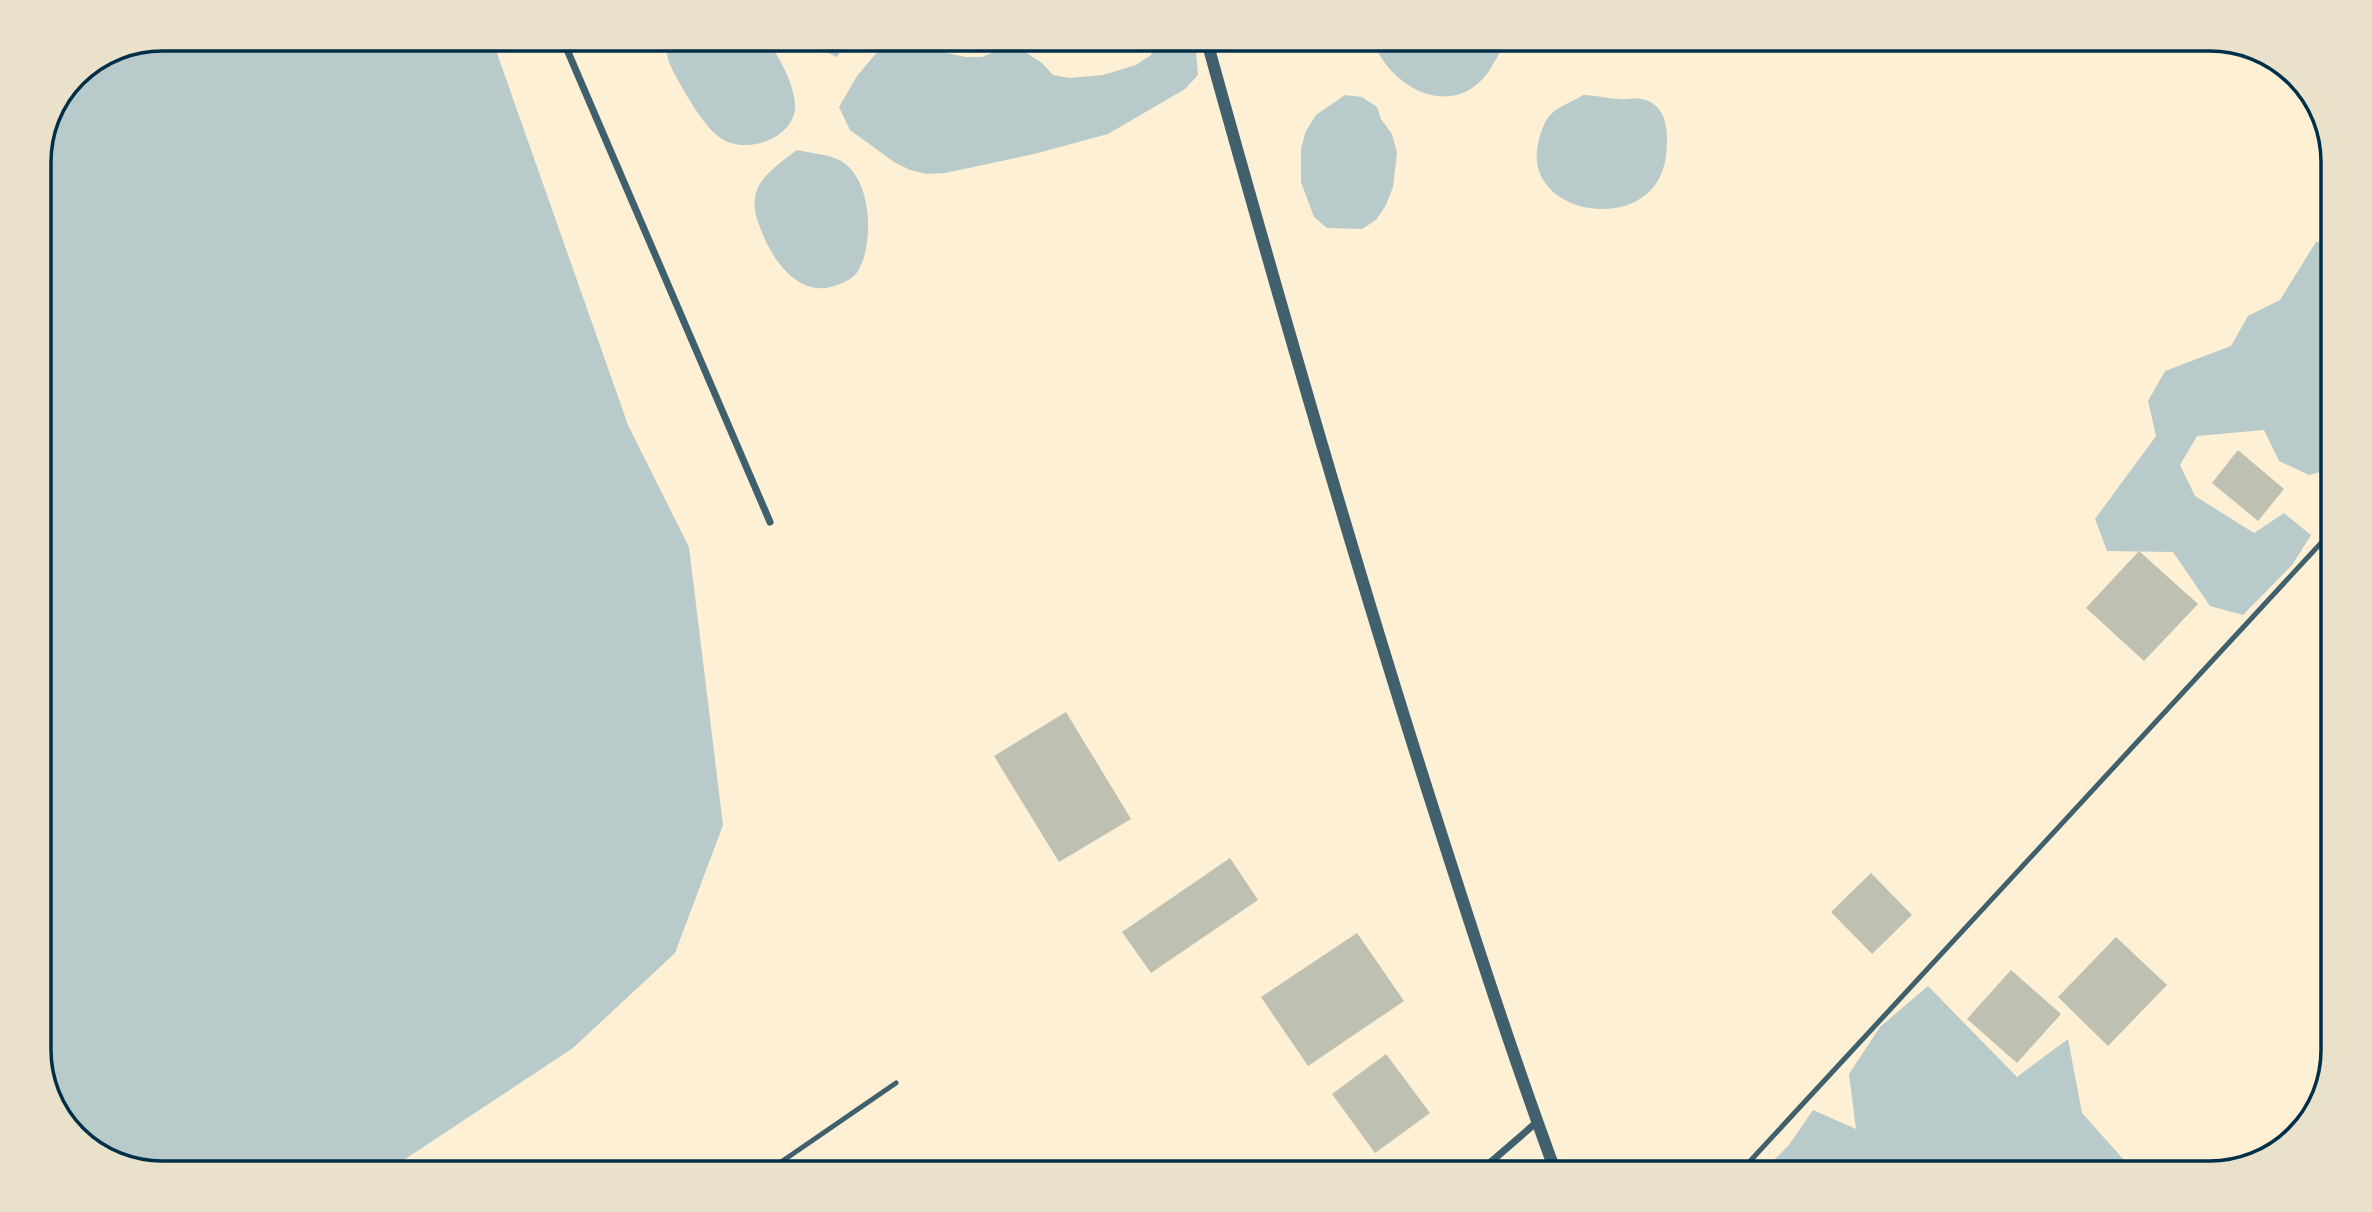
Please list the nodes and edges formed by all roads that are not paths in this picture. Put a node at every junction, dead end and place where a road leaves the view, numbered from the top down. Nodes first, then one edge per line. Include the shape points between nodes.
1 (568, 51) edge
2 (1210, 51) edge
3 (770, 522) dead end
4 (2321, 543) edge
5 (896, 1083) dead end
6 (1537, 1122) junction
7 (784, 1161) edge
8 (1493, 1161) edge
9 (1551, 1161) edge
10 (1751, 1161) edge

1 - 3 street
2 - 6 street via 1302,383 1393,682
4 - 10 lane
5 - 7 lane
6 - 8 street
6 - 9 street

